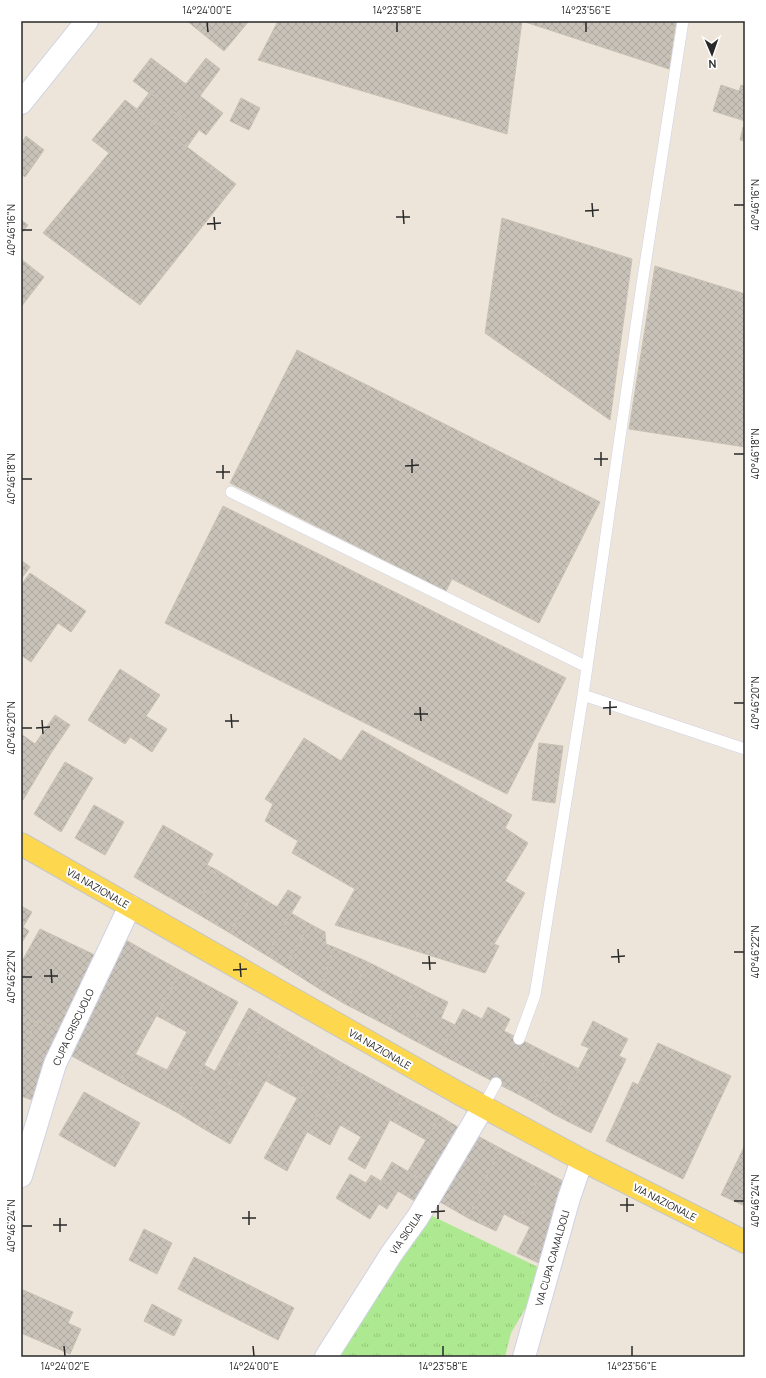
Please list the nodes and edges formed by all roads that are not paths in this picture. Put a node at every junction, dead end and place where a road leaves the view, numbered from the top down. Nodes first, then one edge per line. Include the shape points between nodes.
1 (87, 21) edge
2 (684, 21) edge
3 (21, 104) edge
4 (231, 492) dead end
5 (586, 667) junction
6 (583, 696) junction
7 (745, 749) edge
8 (21, 844) edge
9 (130, 906) junction
10 (519, 1039) dead end
11 (496, 1083) dead end
12 (483, 1107) junction
13 (582, 1160) junction
14 (21, 1176) edge
15 (745, 1242) edge
16 (326, 1357) edge
17 (524, 1357) edge

1 - 3 street
2 - 5 lane
4 - 5 lane
5 - 6 lane
6 - 7 lane
6 - 10 lane via 535,995
8 - 9 main road, VIA NAZIONALE
9 - 12 main road, VIA NAZIONALE
9 - 14 street, CUPA CRISCUOLO via 54,1064
11 - 12 lane
12 - 13 main road, VIA NAZIONALE
12 - 16 street, VIA SICILIA via 418,1217
13 - 15 main road, VIA NAZIONALE
13 - 17 street, VIA CUPA CAMALDOLI

